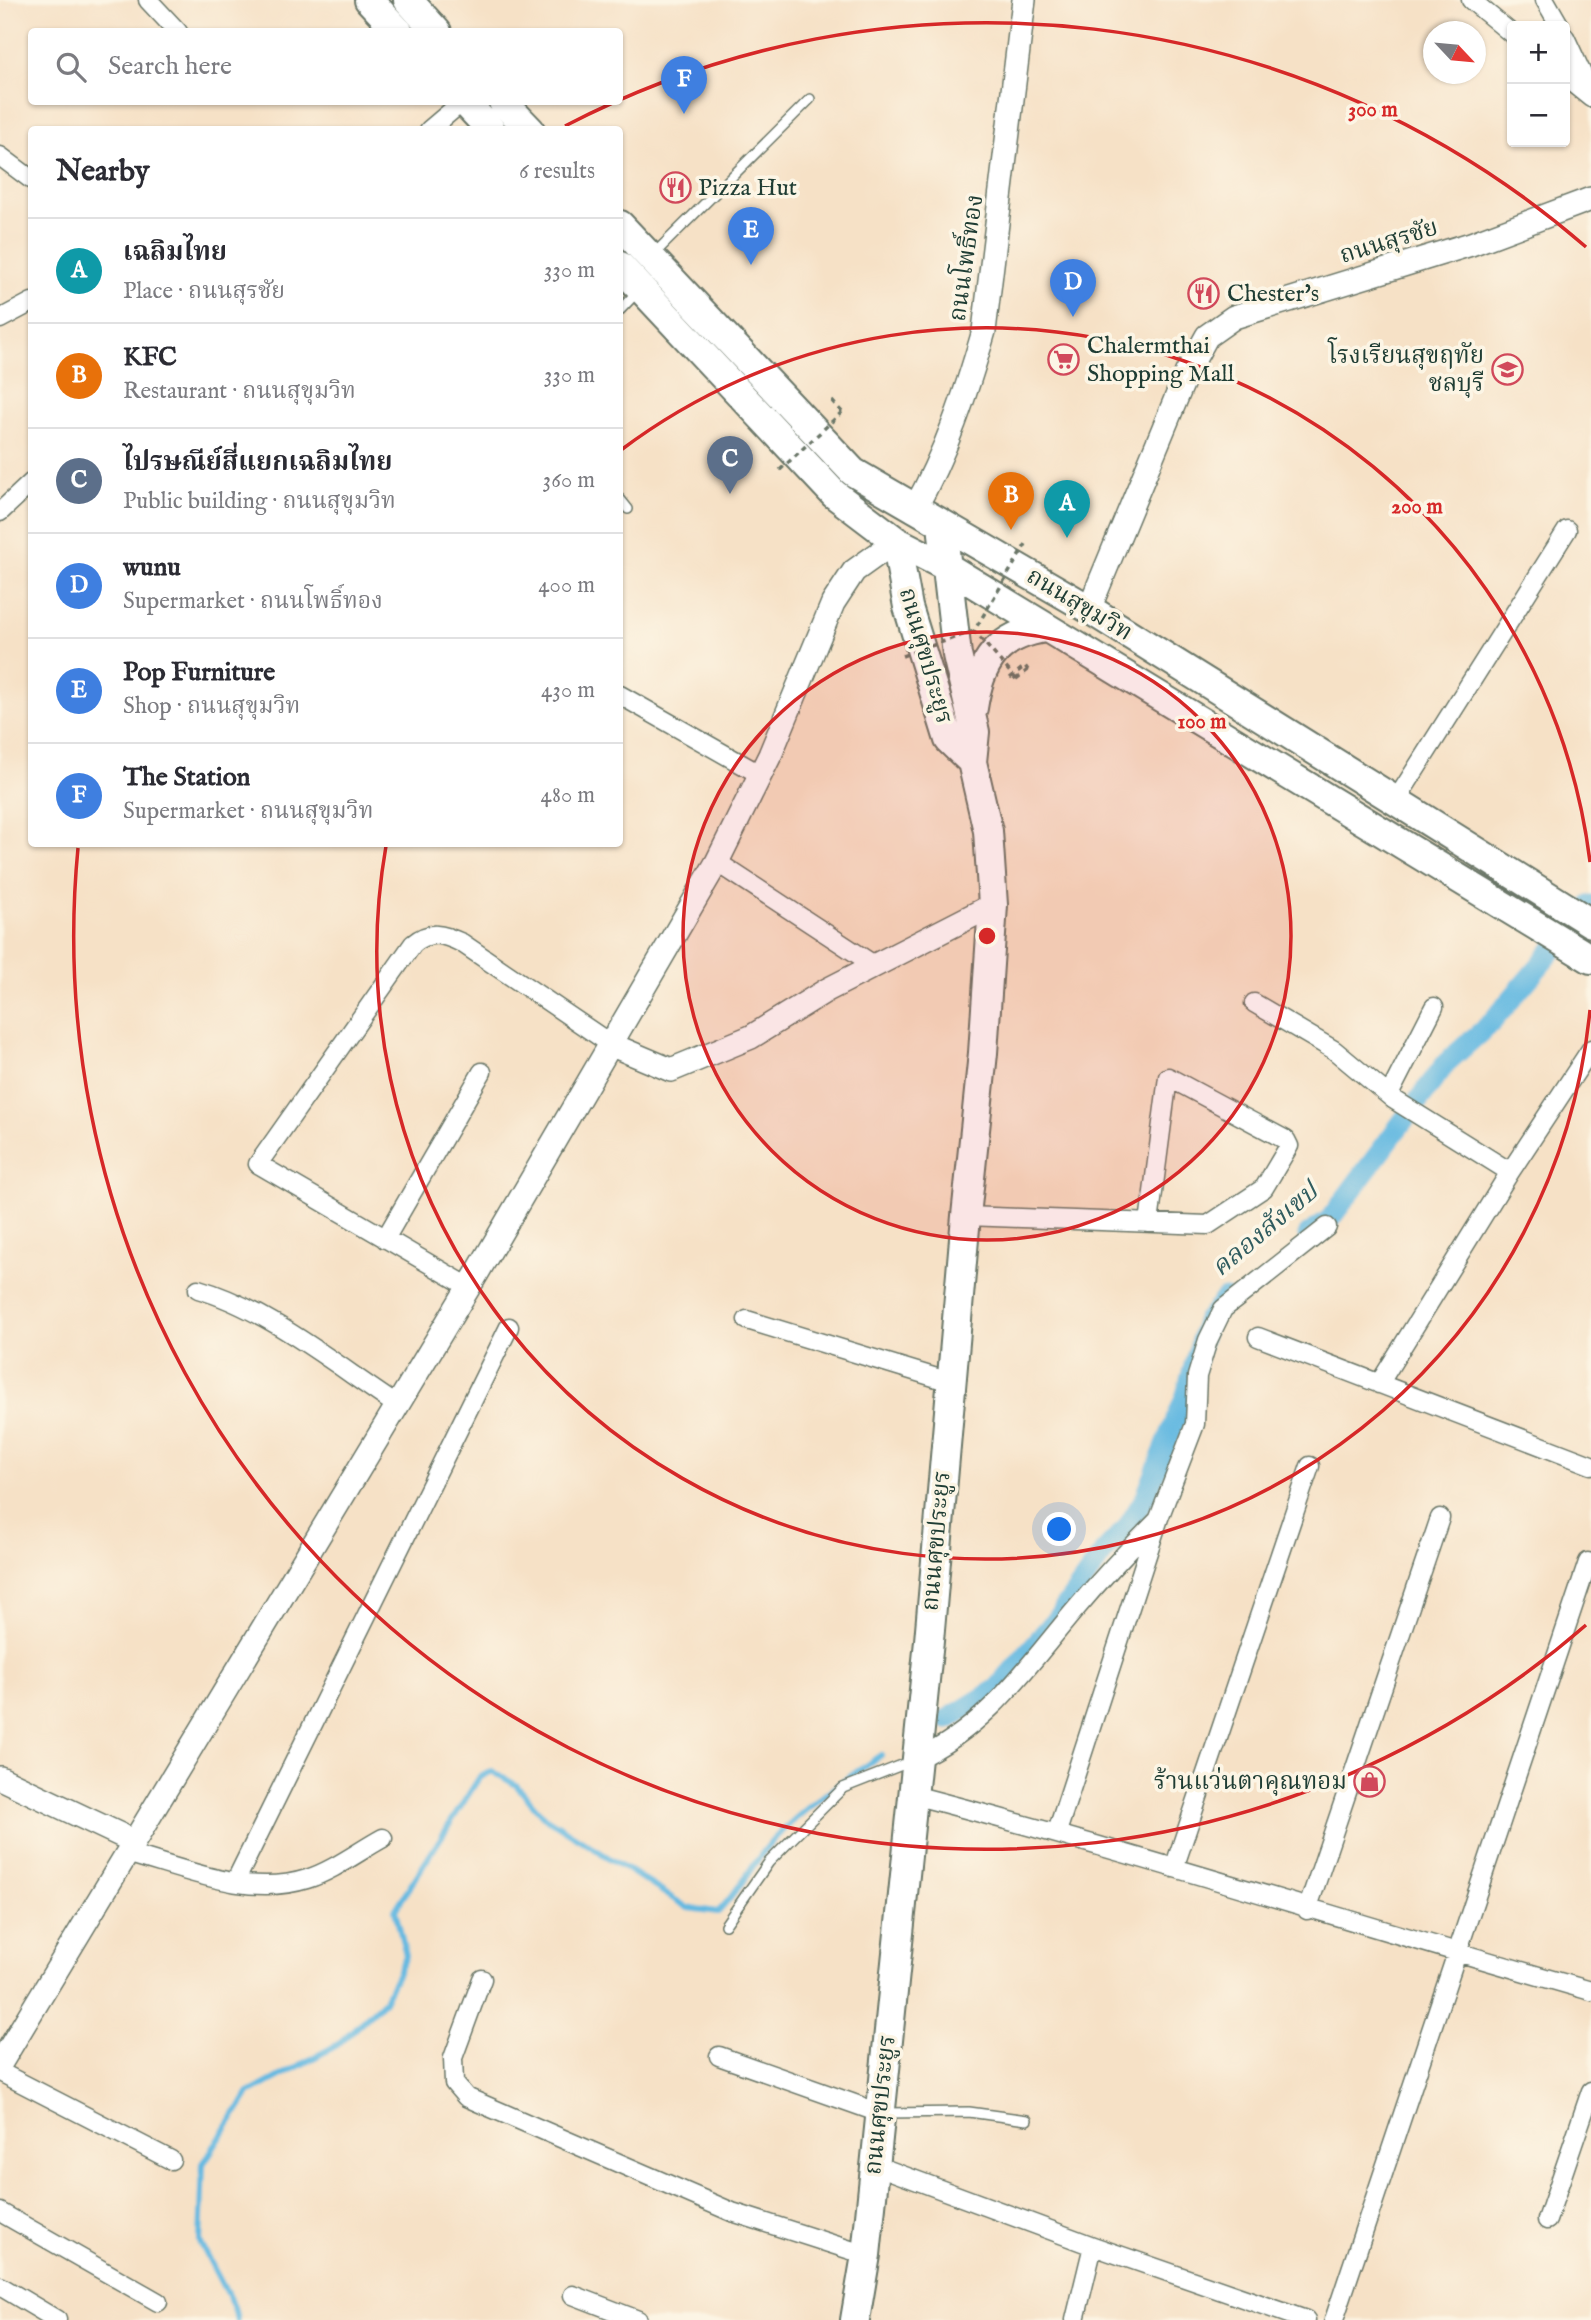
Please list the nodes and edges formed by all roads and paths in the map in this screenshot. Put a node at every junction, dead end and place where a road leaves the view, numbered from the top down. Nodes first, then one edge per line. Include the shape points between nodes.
1 (148, 0) edge
2 (369, 0) edge
3 (408, 0) edge
4 (1024, 0) edge
5 (1471, 0) edge
6 (1545, 0) edge
7 (1557, 21) edge
8 (174, 28) edge
9 (395, 28) edge
10 (433, 28) edge
11 (1507, 30) edge
12 (1570, 48) edge
13 (1570, 81) edge
14 (1591, 93) edge
15 (1591, 98) edge
16 (810, 99) dead end
17 (459, 105) edge
18 (466, 105) edge
19 (506, 105) edge
20 (434, 126) edge
21 (487, 126) edge
22 (526, 126) edge
23 (0, 156) edge
24 (28, 177) edge
25 (1591, 199) edge
26 (623, 228) edge
27 (651, 258) junction
28 (623, 269) edge
29 (641, 289) junction
30 (28, 304) edge
31 (623, 307) edge
32 (0, 319) edge
33 (832, 401) dead end
34 (780, 470) dead end
35 (28, 486) edge
36 (623, 503) edge
37 (628, 509) dead end
38 (914, 510) junction
39 (0, 512) edge
40 (942, 525) junction
41 (1567, 530) dead end
42 (896, 541) junction
43 (1026, 544) dead end
44 (947, 566) junction
45 (1090, 609) junction
46 (1046, 628) junction
47 (974, 631) junction
48 (902, 656) dead end
49 (1010, 678) dead end
50 (623, 697) edge
51 (971, 714) junction
52 (972, 762) junction
53 (761, 775) junction
54 (1395, 802) junction
55 (717, 862) junction
56 (993, 905) junction
57 (1580, 916) edge
58 (1589, 957) edge
59 (874, 965) junction
60 (1254, 1003) dead end
61 (1434, 1007) dead end
62 (612, 1045) junction
63 (1591, 1049) edge
64 (482, 1072) dead end
65 (1391, 1097) junction
66 (1510, 1172) junction
67 (966, 1216) junction
68 (1149, 1223) junction
69 (1327, 1227) dead end
70 (385, 1239) junction
71 (469, 1287) junction
72 (198, 1289) dead end
73 (747, 1320) dead end
74 (509, 1327) dead end
75 (1258, 1337) dead end
76 (950, 1382) junction
77 (1379, 1384) junction
78 (398, 1406) junction
79 (1591, 1465) edge
80 (1310, 1466) dead end
81 (1159, 1518) junction
82 (1440, 1518) dead end
83 (1588, 1562) dead end
84 (917, 1759) junction
85 (0, 1778) edge
86 (913, 1795) junction
87 (1057, 1832) junction
88 (383, 1838) dead end
89 (130, 1847) junction
90 (1174, 1868) junction
91 (235, 1882) junction
92 (1307, 1910) junction
93 (725, 1925) dead end
94 (1457, 1953) junction
95 (482, 1979) dead end
96 (1591, 1991) edge
97 (719, 2056) dead end
98 (0, 2064) edge
99 (0, 2072) edge
100 (1591, 2091) edge
101 (880, 2113) junction
102 (1027, 2120) dead end
103 (171, 2160) dead end
104 (875, 2165) junction
105 (0, 2212) edge
106 (1547, 2220) dead end
107 (1093, 2246) junction
108 (866, 2255) junction
109 (0, 2286) edge
110 (573, 2295) dead end
111 (158, 2302) dead end
112 (57, 2320) edge
113 (638, 2320) edge
114 (855, 2320) edge
115 (1075, 2320) edge
116 (1306, 2320) edge
117 (1334, 2320) edge

1 - 8 street
2 - 9 main road
3 - 10 main road
4 - 38 street, ถนนโพธิ์ทอง via 984,331 935,472
5 - 11 street
6 - 7 street
12 - 14 street
13 - 15 street
16 - 27 lane
17 - 20 street
18 - 21 main road
19 - 22 main road
23 - 24 street
25 - 45 street, ถนนสุรชัย via 1471,244 1234,317 1207,336 1187,372
26 - 27 main road, ถนนสุขุมวิท
27 - 38 main road, ถนนสุขุมวิท via 853,472
28 - 29 main road, ถนนสุขุมวิท
29 - 31 lane
29 - 42 main road, ถนนสุขุมวิท via 834,494
30 - 32 street
33 - 34 path, bridge via 842,412
35 - 39 street
36 - 37 lane
38 - 40 main road, ถนนสุขุมวิท
38 - 42 main road
40 - 44 main road, ถนนศุขประยูร
40 - 45 main road, ถนนสุขุมวิท
41 - 54 street
42 - 44 main road, ถนนสุขุมวิท
42 - 52 main road, ถนนศุขประยูร via 908,607 949,740
42 - 53 street via 854,571 833,603
43 - 47 path, bridge
44 - 46 main road, ถนนสุขุมวิท
44 - 51 main road, ถนนศุขประยูร via 957,655
45 - 54 main road, ถนนสุขุมวิท
46 - 51 main road via 1011,637 999,648 981,674
46 - 58 main road, ถนนสุขุมวิท
47 - 48 path, bridge
47 - 49 path, bridge via 1016,679 1028,670 1025,666
50 - 53 street
51 - 52 main road, ถนนศุขประยูร via 975,732
52 - 56 main road, ถนนศุขประยูร via 988,831
53 - 55 street
54 - 57 main road, ถนนสุขุมวิท
55 - 59 street
55 - 62 street
56 - 59 street
56 - 67 main road, ถนนศุขประยูร
59 - 62 street via 751,1037 671,1069
60 - 65 street via 1334,1051
61 - 65 street
62 - 70 street via 462,943 443,934 424,935 405,955 258,1164
62 - 71 street
63 - 66 street
64 - 70 street
65 - 66 street
66 - 77 street
67 - 68 street
67 - 76 main road, ถนนศุขประยูร
68 - 68 street via 1168,1077 1286,1140 1289,1146 1264,1188 1208,1226
69 - 81 street via 1223,1310 1197,1376 1195,1424
70 - 71 street
71 - 78 street
72 - 78 street via 225,1297 270,1322
73 - 76 street
74 - 91 street
75 - 77 street
76 - 84 main road, ถนนศุขประยูร
77 - 79 street
78 - 89 street
80 - 90 street
81 - 84 street via 991,1710 950,1744
81 - 87 street
82 - 92 street
83 - 94 street
84 - 86 main road, ถนนศุขประยูร
84 - 93 lane via 843,1788 769,1862
85 - 89 street
86 - 87 street
86 - 101 main road, ถนนศุขประยูร
87 - 90 street
88 - 91 street via 310,1878 284,1885
89 - 91 street
89 - 98 street
90 - 92 street
92 - 94 street
94 - 96 street
94 - 117 street
95 - 108 street via 453,2058 454,2083 466,2097 732,2212
97 - 101 street
99 - 103 street
100 - 106 street
101 - 102 lane via 969,2112
101 - 104 main road, ถนนศุขประยูร
104 - 107 street
104 - 108 main road, ถนนศุขประยูร
105 - 111 street
107 - 115 street
107 - 116 street
108 - 114 main road, ถนนศุขประยูร
109 - 112 street
110 - 113 street

